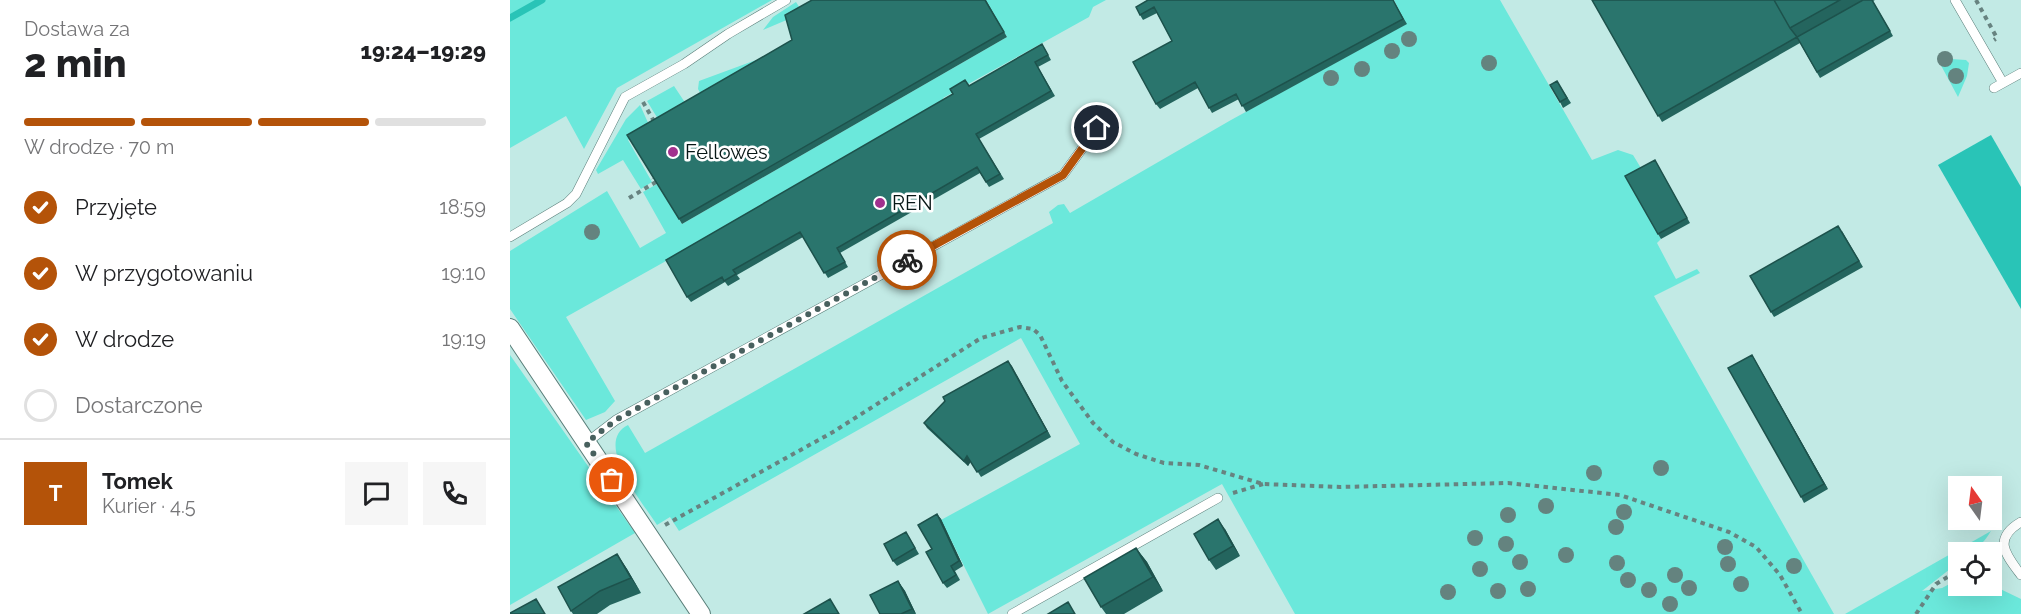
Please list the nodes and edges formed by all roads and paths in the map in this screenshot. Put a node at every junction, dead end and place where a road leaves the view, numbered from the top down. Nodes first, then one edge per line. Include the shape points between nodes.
1 (786, 0) edge
2 (1955, 0) edge
3 (2021, 73) edge
4 (2003, 83) junction
5 (1994, 88) dead end
6 (636, 91) junction
7 (656, 123) edge
8 (1097, 128) dead end
9 (653, 178) edge
10 (629, 198) dead end
11 (510, 237) edge
12 (510, 328) edge
13 (586, 443) junction
14 (1263, 484) junction
15 (1218, 498) joint
16 (2021, 522) edge
17 (650, 536) junction
18 (2021, 575) edge
19 (1948, 577) edge
20 (701, 614) edge
21 (1012, 614) edge
22 (1802, 614) edge
23 (1916, 614) edge

1 - 6 lane
2 - 4 lane
3 - 4 lane
4 - 5 lane
6 - 7 path
6 - 11 lane via 625,97 576,194
8 - 13 lane via 1063,175 616,420
9 - 10 path via 656,182
12 - 13 street
13 - 17 street
14 - 15 path
14 - 17 path via 1198,465 1164,463 1113,442 1093,423 1062,381 1040,335 1020,327 981,338 832,432
14 - 22 path via 1340,487 1508,483 1620,495 1729,532 1756,547 1780,575
15 - 21 lane
16 - 18 lane via 2010,528 2004,542 2004,552
17 - 20 street
19 - 23 path via 1936,584

